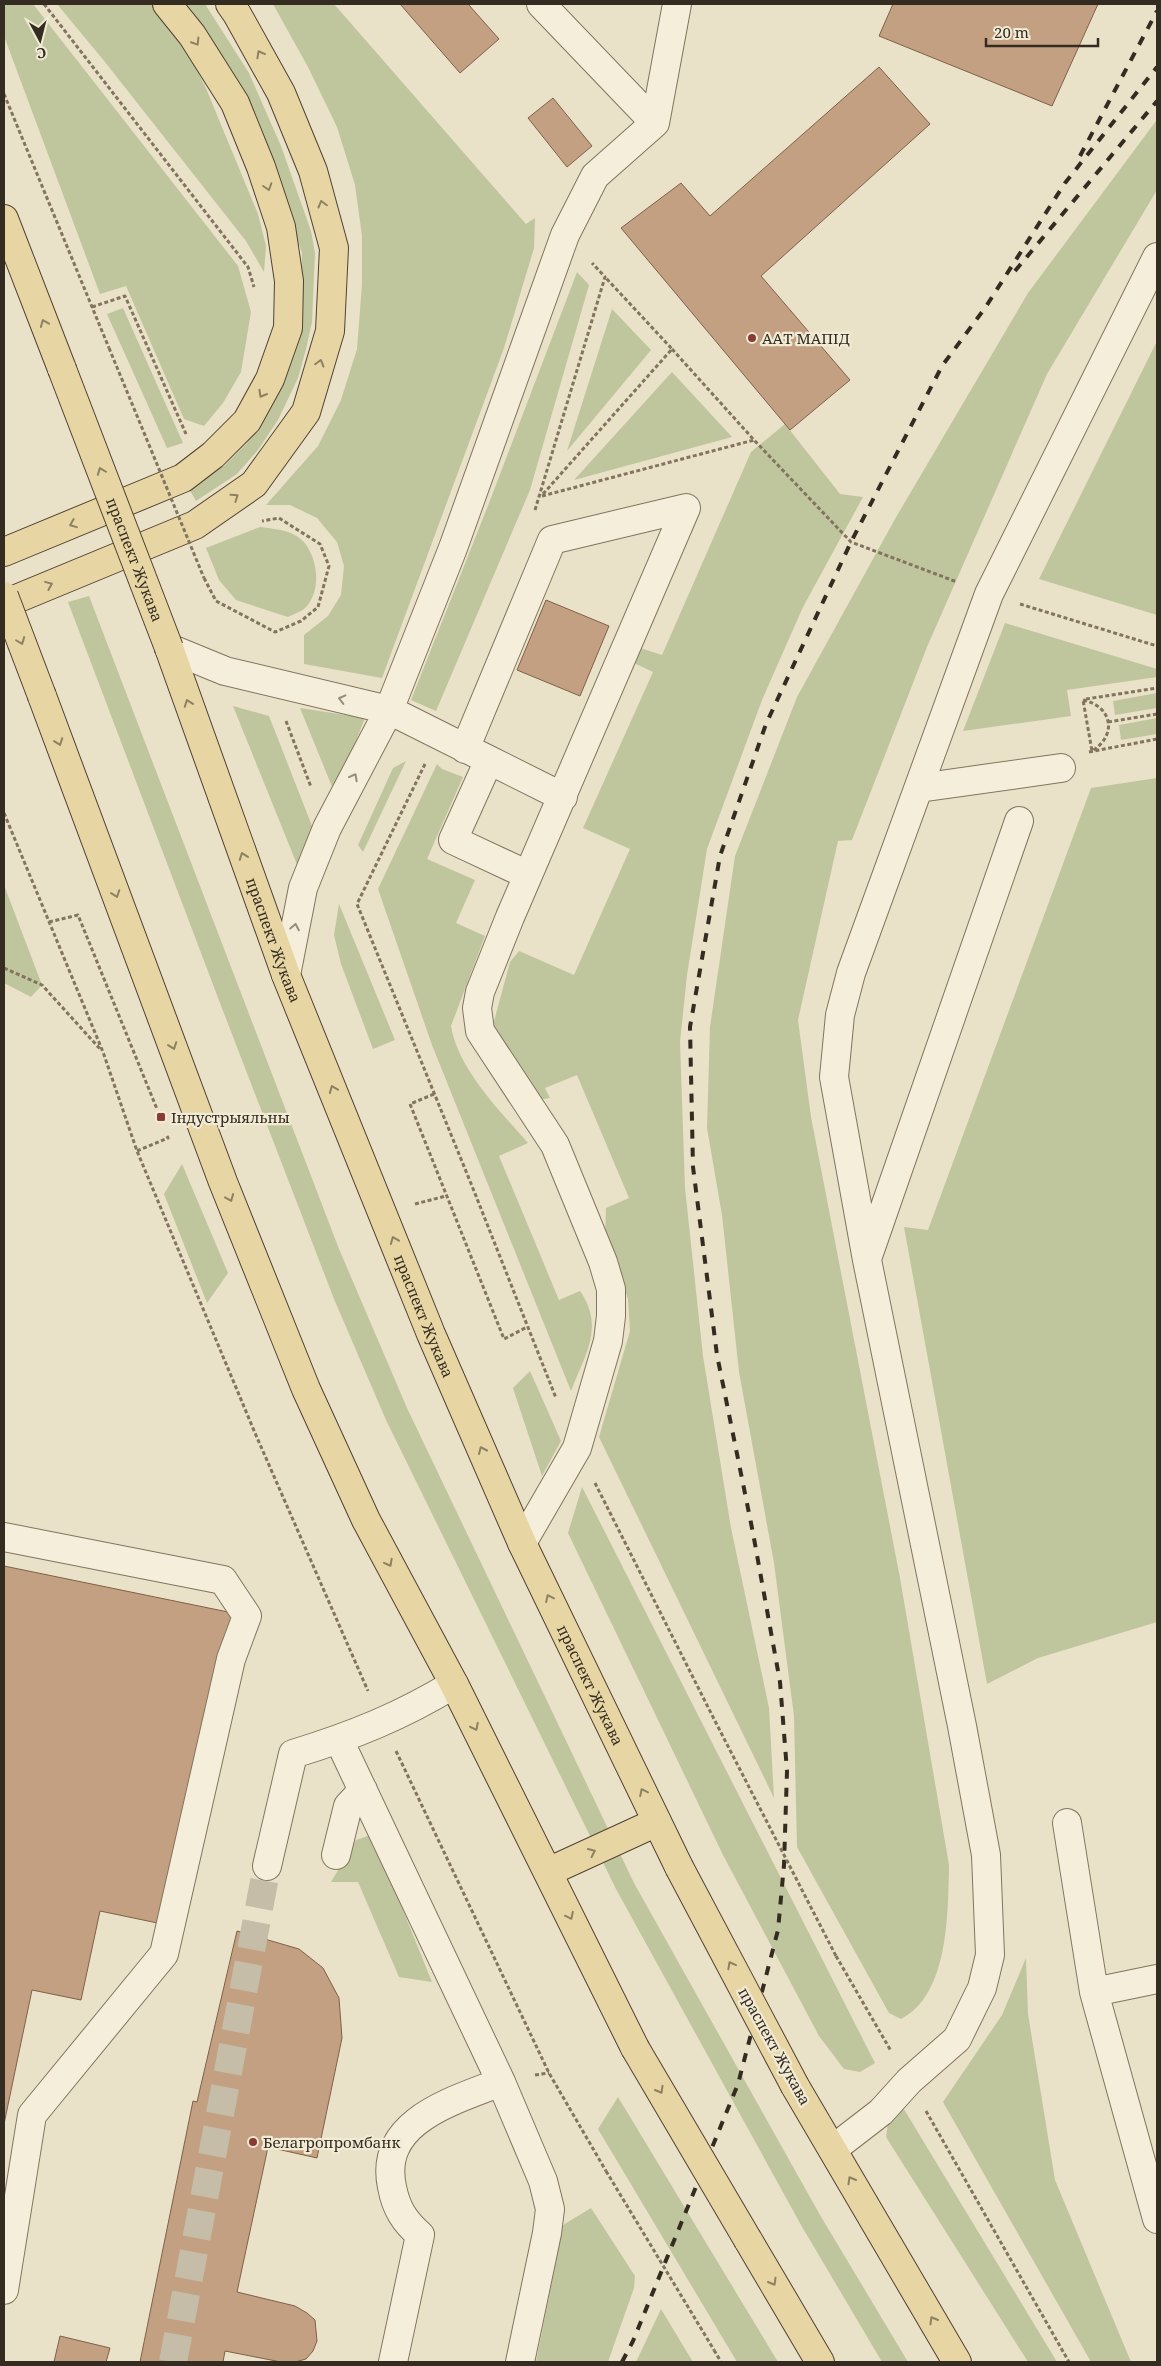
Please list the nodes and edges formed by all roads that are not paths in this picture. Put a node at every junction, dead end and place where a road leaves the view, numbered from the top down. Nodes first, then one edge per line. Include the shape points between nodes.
1 (166, 4) edge
2 (230, 4) edge
3 (541, 4) edge
4 (677, 4) edge
5 (655, 123) junction
6 (4, 219) edge
7 (1157, 257) edge
8 (4, 552) edge
9 (4, 596) edge
10 (4, 604) edge
11 (168, 648) junction
12 (389, 710) junction
13 (477, 755) junction
14 (1061, 768) road end
15 (919, 788) junction
16 (563, 797) junction
17 (1019, 821) dead end
18 (528, 875) junction
19 (286, 975) junction
20 (867, 1260) junction
21 (4, 1536) edge
22 (522, 1543) junction
23 (454, 1684) junction
24 (339, 1740) junction
25 (362, 1790) junction
26 (657, 1822) junction
27 (1067, 1823) dead end
28 (336, 1855) dead end
29 (267, 1866) tunnel mouth
30 (548, 1872) junction
31 (1157, 1979) edge
32 (1094, 1992) junction
33 (501, 2082) junction
34 (833, 2149) junction
35 (1157, 2219) edge
36 (4, 2290) edge
37 (393, 2362) edge
38 (520, 2362) edge
39 (820, 2362) edge
40 (957, 2362) edge

1 -> 8 main road via 192,35 235,103 261,166 282,228 289,281 288,328 270,379 247,421 213,455 183,478
10 -> 2 main road via 195,525 254,484 306,412 330,331 334,248 313,171 281,93
3 - 5 lane
4 - 5 lane
5 - 12 lane via 595,176 565,235 453,548
11 -> 6 main road, праспект Жукава, bridge
7 - 15 lane via 989,594
9 -> 23 main road, bridge via 223,1182 306,1389 366,1520
12 -> 11 lane via 226,671
19 -> 11 main road, праспект Жукава
12 - 13 lane
19 -> 12 lane via 303,888 327,828
13 - 16 lane
13 - 16 lane via 552,540 686,508
13 - 18 lane via 453,840
14 - 15 lane
15 - 20 lane via 851,973 840,1015 834,1077
16 - 18 lane
17 - 20 lane
18 - 22 lane via 480,992 477,1008 480,1031 555,1145 603,1262 611,1289 612,1316 608,1341 577,1448
22 -> 19 main road, праспект Жукава via 431,1334
20 - 34 lane via 986,1855 990,1954 982,1988 957,2039 909,2081 882,2112
21 - 36 lane via 223,1580 247,1616 231,1659 164,1954 32,2115
26 -> 22 main road, праспект Жукава
23 - 24 lane via 382,1723
23 -> 30 main road
24 - 25 lane
24 - 29 lane via 293,1754
25 - 28 lane via 348,1806
25 - 33 lane
30 -> 26 main road
34 -> 26 main road, праспект Жукава, bridge via 795,2086
27 - 32 lane
30 -> 39 main road, bridge via 635,2048
31 - 32 lane
32 - 35 lane
33 - 37 lane via 447,2104 413,2123 395,2145 390,2161 393,2194 399,2212 420,2235
33 - 38 lane via 543,2181 550,2209
40 -> 34 main road, праспект Жукава

